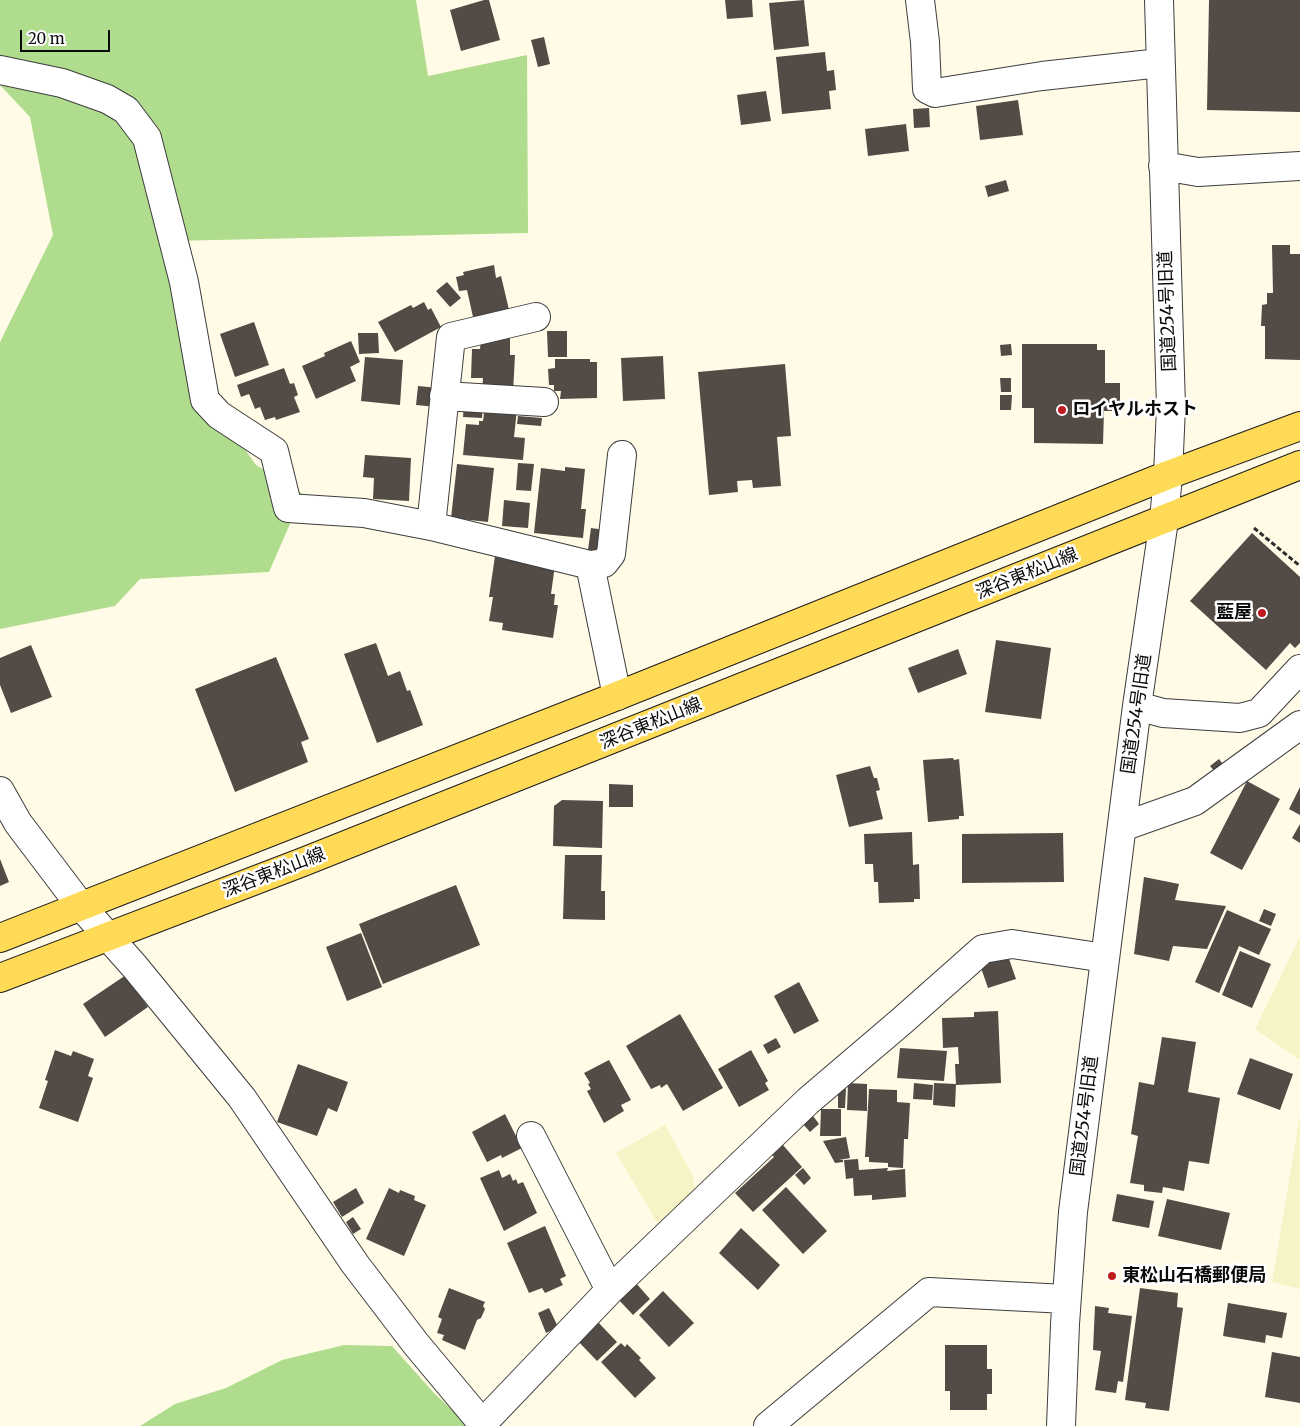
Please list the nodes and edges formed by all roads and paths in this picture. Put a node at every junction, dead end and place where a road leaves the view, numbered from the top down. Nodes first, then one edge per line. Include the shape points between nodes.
1 (920, 0) edge
2 (1159, 0) edge
3 (1160, 62) junction
4 (0, 70) edge
5 (1163, 166) junction
6 (1300, 166) edge
7 (536, 317) dead end
8 (444, 396) junction
9 (544, 402) dead end
10 (1300, 426) edge
11 (622, 455) dead end
12 (1300, 465) edge
13 (1168, 475) junction
14 (1164, 520) junction
15 (431, 526) junction
16 (1254, 528) dead end
17 (590, 565) junction
18 (1300, 566) edge
19 (1300, 669) edge
20 (616, 696) junction
21 (1137, 706) junction
22 (1300, 725) edge
23 (0, 791) edge
24 (9, 826) edge
25 (1122, 827) junction
26 (80, 905) junction
27 (108, 937) junction
28 (0, 938) edge
29 (1105, 958) junction
30 (0, 978) edge
31 (531, 1136) dead end
32 (610, 1290) junction
33 (1066, 1299) junction
34 (481, 1425) edge
35 (768, 1426) edge
36 (1061, 1426) edge

1 - 3 street via 927,89 935,93
2 - 3 street, 国道254号旧道
3 - 5 street, 国道254号旧道
4 - 15 street via 62,83 107,98 126,110 147,138 184,282 205,400 219,415 274,451 288,508 364,513
5 - 6 street via 1198,172
5 - 13 street, 国道254号旧道 via 1171,407
7 - 8 street via 451,336
8 - 9 street
8 - 15 street
10 - 13 main road
11 - 17 street via 611,554 604,563
12 - 14 main road, 深谷東松山線
13 - 14 street, 国道254号旧道
13 - 20 main road
14 - 21 street, 国道254号旧道
14 - 27 main road, 深谷東松山線
15 - 17 street
16 - 18 path
17 - 20 street
19 - 21 street via 1259,713 1240,718 1163,713
20 - 26 main road
21 - 25 street, 国道254号旧道
22 - 25 street via 1195,801
23 - 24 street
24 - 26 street
25 - 29 street, 国道254号旧道
26 - 27 street
26 - 28 main road
27 - 30 main road, 深谷東松山線
27 - 34 street via 242,1098 355,1264
29 - 32 street via 1012,944 983,949 808,1101
29 - 33 street, 国道254号旧道
31 - 32 street
32 - 34 street
33 - 35 street via 929,1292
33 - 36 street, 国道254号旧道

